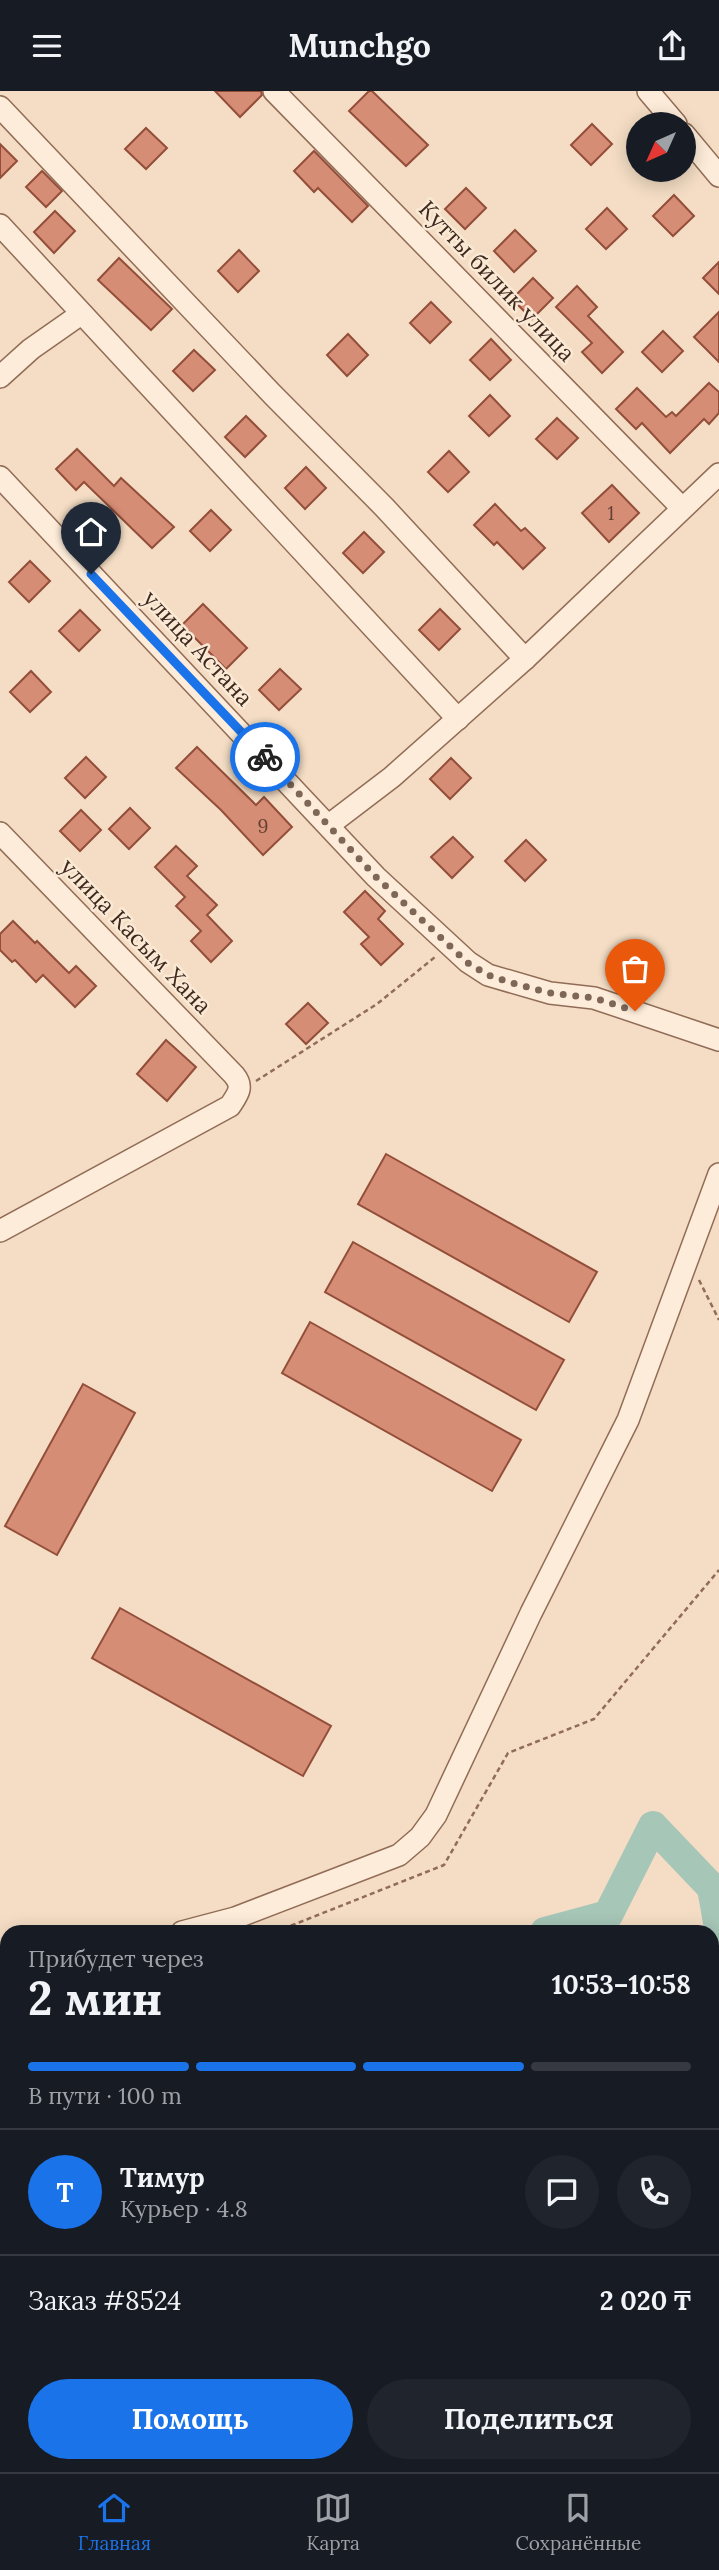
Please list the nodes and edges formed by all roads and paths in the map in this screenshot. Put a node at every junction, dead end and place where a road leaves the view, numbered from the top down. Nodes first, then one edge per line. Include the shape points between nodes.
1 (274, 91) edge
2 (652, 93) edge
3 (0, 107) edge
4 (667, 112) edge
5 (696, 148) edge
6 (719, 176) edge
7 (0, 225) edge
8 (81, 314) junction
9 (0, 377) edge
10 (719, 474) edge
11 (0, 477) edge
12 (682, 508) junction
13 (525, 659) junction
14 (458, 719) junction
15 (329, 825) junction
16 (0, 833) edge
17 (448, 946) junction
18 (719, 1040) edge
19 (237, 1083) junction
20 (719, 1174) edge
21 (0, 1231) edge
22 (689, 1258) junction
23 (719, 1320) edge
24 (719, 1570) edge
25 (208, 1925) edge
26 (293, 1925) edge

1 - 12 street, Кутты билик улица
2 - 4 street
3 - 13 street
5 - 6 street
7 - 8 street
8 - 9 street
8 - 14 street
10 - 12 street
11 - 15 street, улица Астана
12 - 13 street
13 - 14 street
14 - 15 street
15 - 17 street, улица Астана
16 - 19 street, улица Касым Хана
17 - 18 street, улица Астана via 488,975 550,993 594,998
17 - 19 path via 377,1004
19 - 21 street via 230,1106
20 - 22 street
22 - 23 path
22 - 25 street via 628,1420 436,1815 399,1855
24 - 26 path via 594,1719 508,1753 444,1865

